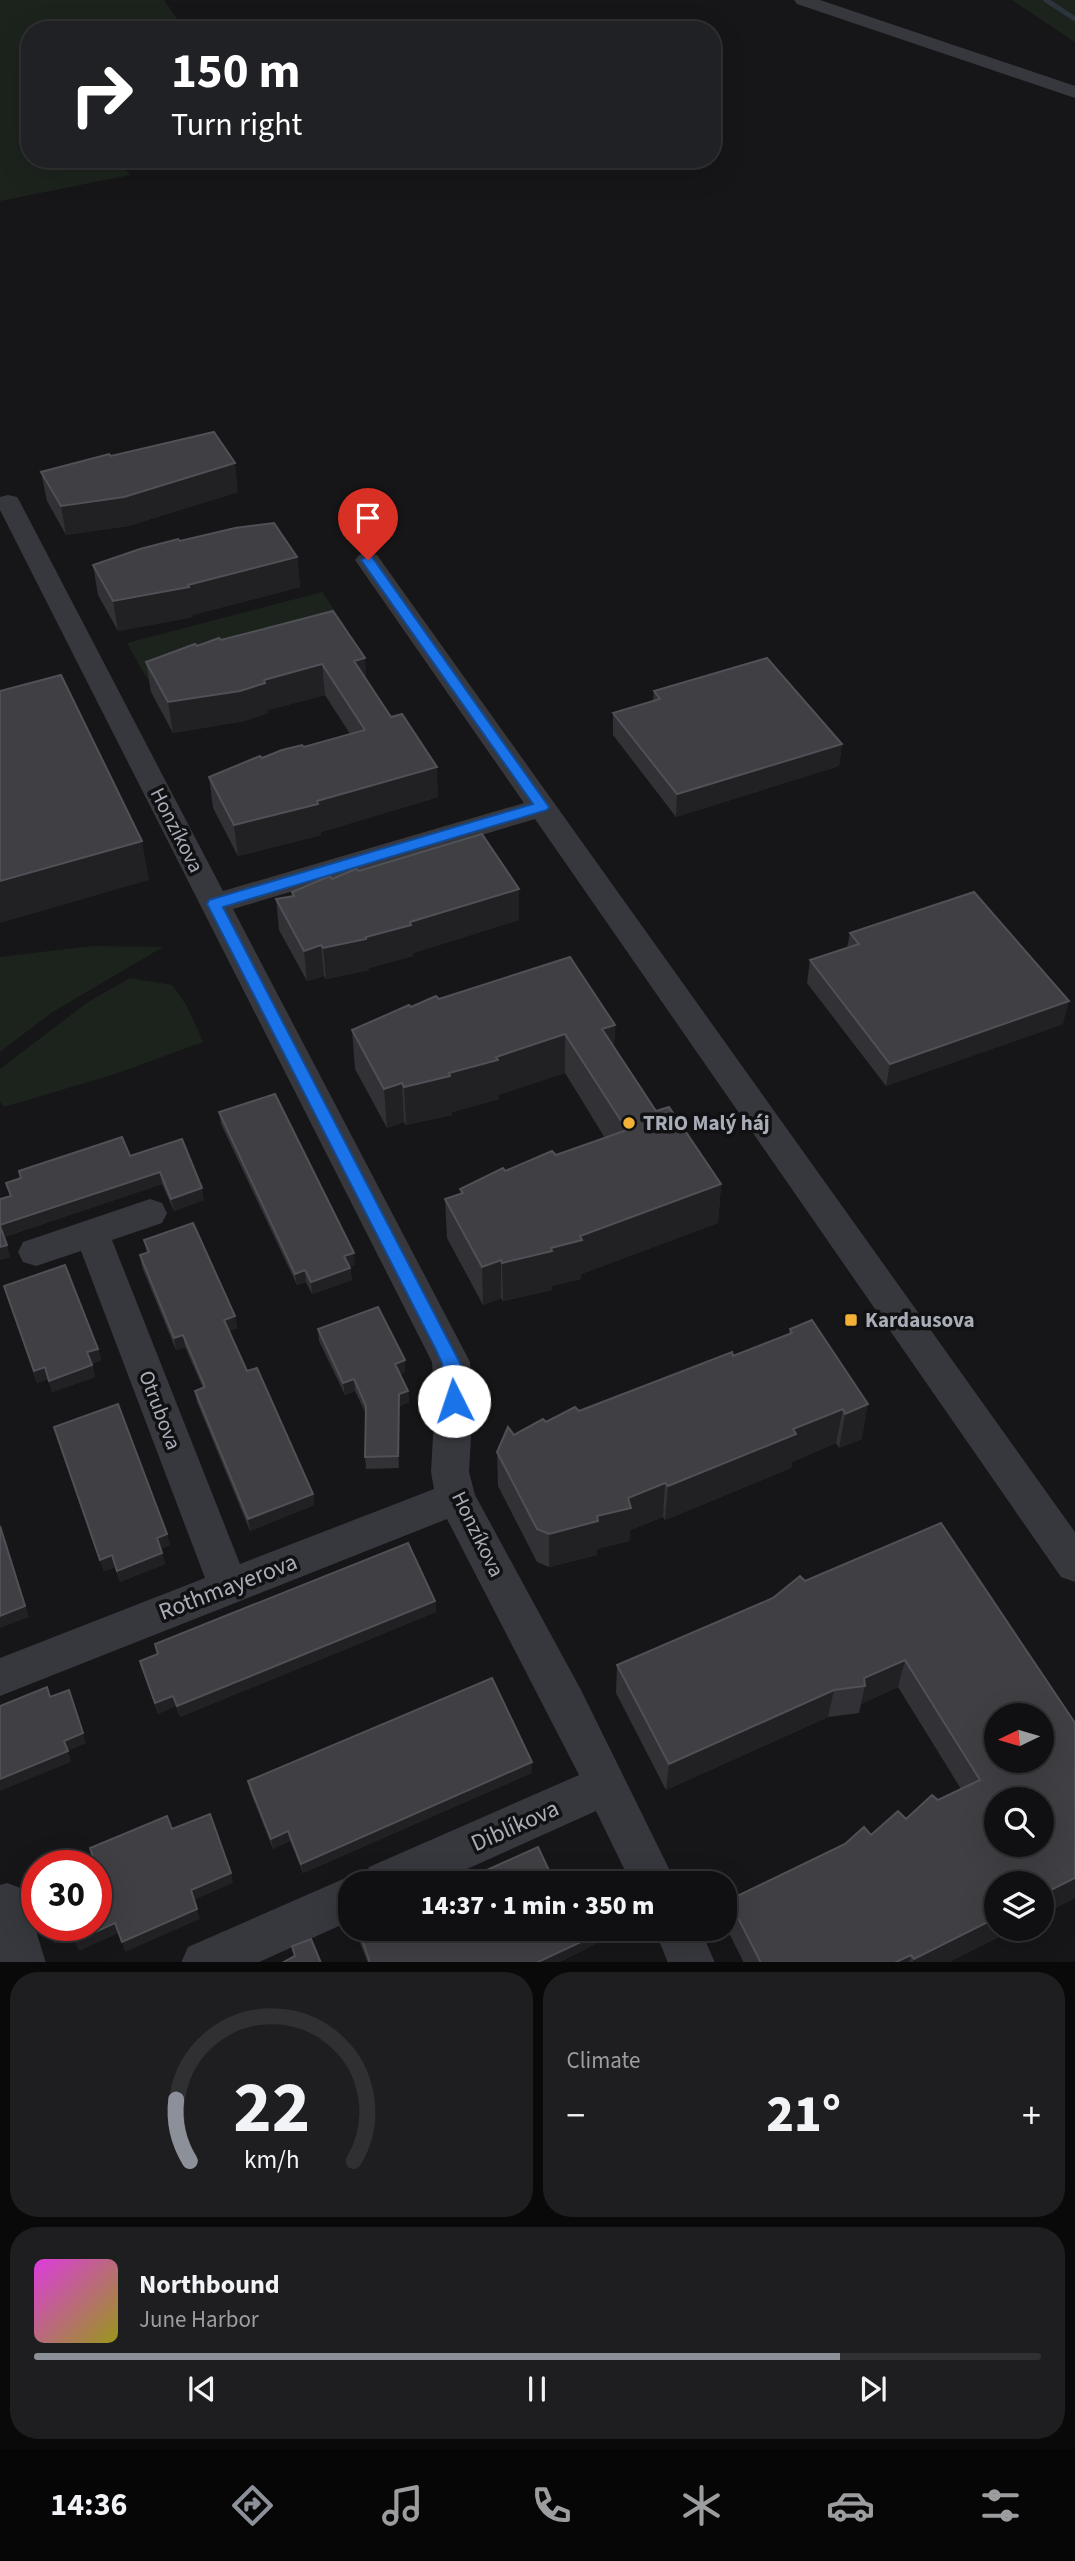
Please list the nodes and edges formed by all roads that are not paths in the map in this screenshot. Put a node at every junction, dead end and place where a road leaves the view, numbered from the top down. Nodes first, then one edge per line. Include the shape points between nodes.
1 (803, 0) edge
2 (1075, 92) edge
3 (8, 502) dead end
4 (368, 560) dead end
5 (542, 807) junction
6 (214, 904) junction
7 (150, 1213) dead end
8 (92, 1233) junction
9 (36, 1252) dead end
10 (456, 1498) junction
11 (1075, 1564) edge
12 (229, 1587) junction
13 (0, 1677) edge
14 (606, 1785) junction
15 (412, 1871) edge
16 (648, 1871) edge
17 (338, 1903) edge
18 (7, 1905) dead end
19 (682, 1941) edge
20 (23, 1962) edge
21 (204, 1962) edge
22 (692, 1962) edge

1 - 2 street
3 - 6 street, Honzíkova
4 - 5 street
5 - 6 street
5 - 11 street
6 - 10 street, Honzíkova via 451,1363 450,1472
7 - 8 street
8 - 9 street
8 - 12 street, Otrubova
10 - 12 street, Rothmayerova
10 - 14 street, Honzíkova
12 - 13 street, Rothmayerova
14 - 15 street, Diblíkova
14 - 16 street, Honzíkova
17 - 21 street
18 - 20 street
19 - 22 street

